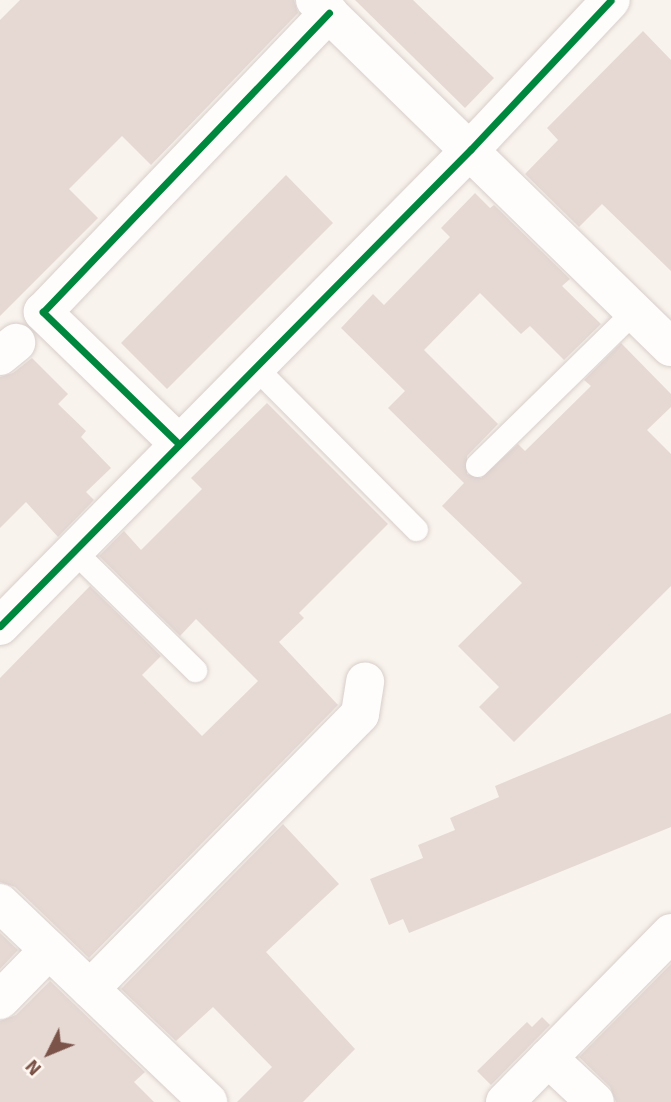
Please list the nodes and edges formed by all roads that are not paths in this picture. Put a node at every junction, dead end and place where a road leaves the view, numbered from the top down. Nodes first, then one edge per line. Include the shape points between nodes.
1 (611, 0) edge
2 (322, 7) edge
3 (471, 149) junction
4 (634, 311) junction
5 (671, 347) edge
6 (256, 368) junction
7 (179, 444) junction
8 (477, 465) dead end
9 (416, 529) dead end
10 (74, 551) junction
11 (0, 626) edge
12 (195, 670) dead end
13 (365, 681) dead end
14 (0, 903) edge
15 (670, 936) edge
16 (50, 950) junction
17 (90, 989) junction
18 (0, 1000) edge
19 (548, 1058) junction
20 (208, 1102) edge
21 (505, 1102) edge
22 (595, 1102) edge

1 - 3 street
2 - 3 street
2 - 7 street via 43,312
3 - 4 street
3 - 6 street
4 - 5 street
4 - 8 lane
6 - 7 street
6 - 9 lane
7 - 10 street
10 - 11 street
10 - 12 lane
13 - 17 street via 360,714
14 - 16 street
15 - 19 street
16 - 17 street
16 - 18 street
17 - 20 street
19 - 21 street
19 - 22 street

